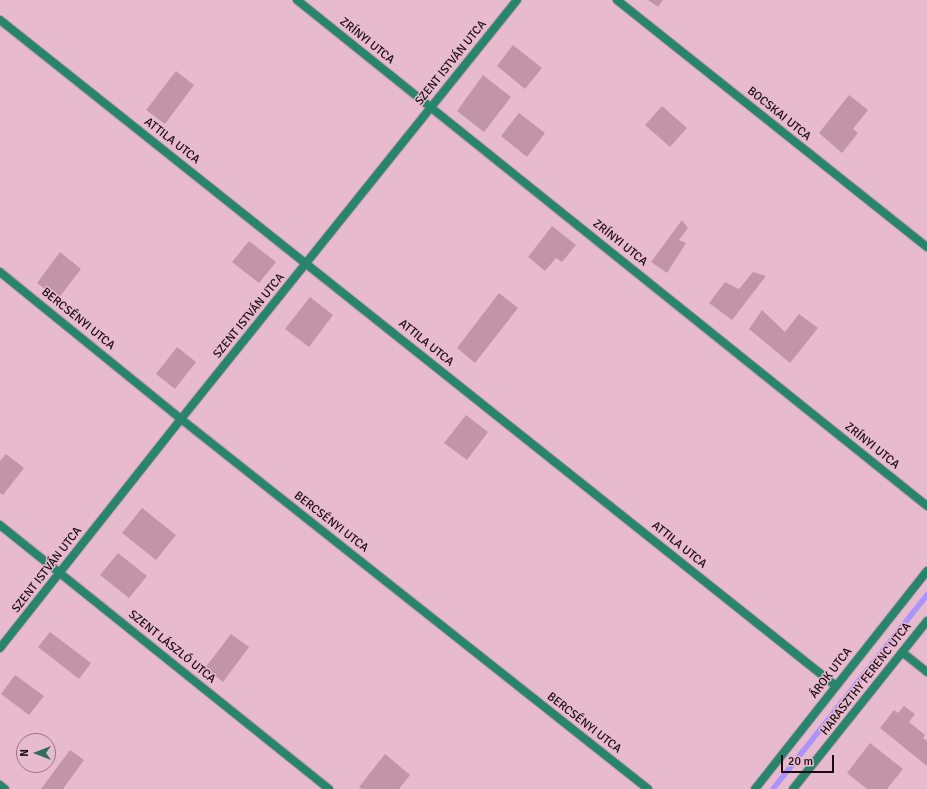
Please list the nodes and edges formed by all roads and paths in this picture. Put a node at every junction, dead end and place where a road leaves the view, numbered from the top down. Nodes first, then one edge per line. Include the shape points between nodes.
1 (297, 0) edge
2 (517, 0) edge
3 (617, 0) edge
4 (0, 20) edge
5 (431, 108) junction
6 (927, 247) edge
7 (307, 263) junction
8 (0, 272) edge
9 (181, 419) junction
10 (927, 506) edge
11 (0, 525) edge
12 (927, 571) edge
13 (60, 572) junction
14 (927, 621) edge
15 (0, 648) edge
16 (902, 652) junction
17 (927, 672) edge
18 (836, 686) junction
19 (0, 785) edge
20 (5, 789) edge
21 (328, 789) edge
22 (648, 789) edge
23 (754, 789) edge
24 (793, 789) edge

1 - 5 street, ZRÍNYI UTCA
2 - 5 street, SZENT ISTVÁN UTCA
3 - 6 street, BOCSKAI UTCA
4 - 7 street, ATTILA UTCA
5 - 7 street, SZENT ISTVÁN UTCA
5 - 10 street, ZRÍNYI UTCA
7 - 9 street, SZENT ISTVÁN UTCA
7 - 18 street, ATTILA UTCA
8 - 9 street, BERCSÉNYI UTCA
9 - 13 street, SZENT ISTVÁN UTCA
9 - 22 street, BERCSÉNYI UTCA
11 - 13 street, SZENT LÁSZLÓ UTCA
12 - 18 street, ÁROK UTCA
13 - 15 street, SZENT ISTVÁN UTCA
13 - 21 street, SZENT LÁSZLÓ UTCA
14 - 16 street, HARASZTHY FERENC UTCA
16 - 17 street
16 - 24 street, HARASZTHY FERENC UTCA
18 - 23 street, ÁROK UTCA
19 - 20 street

